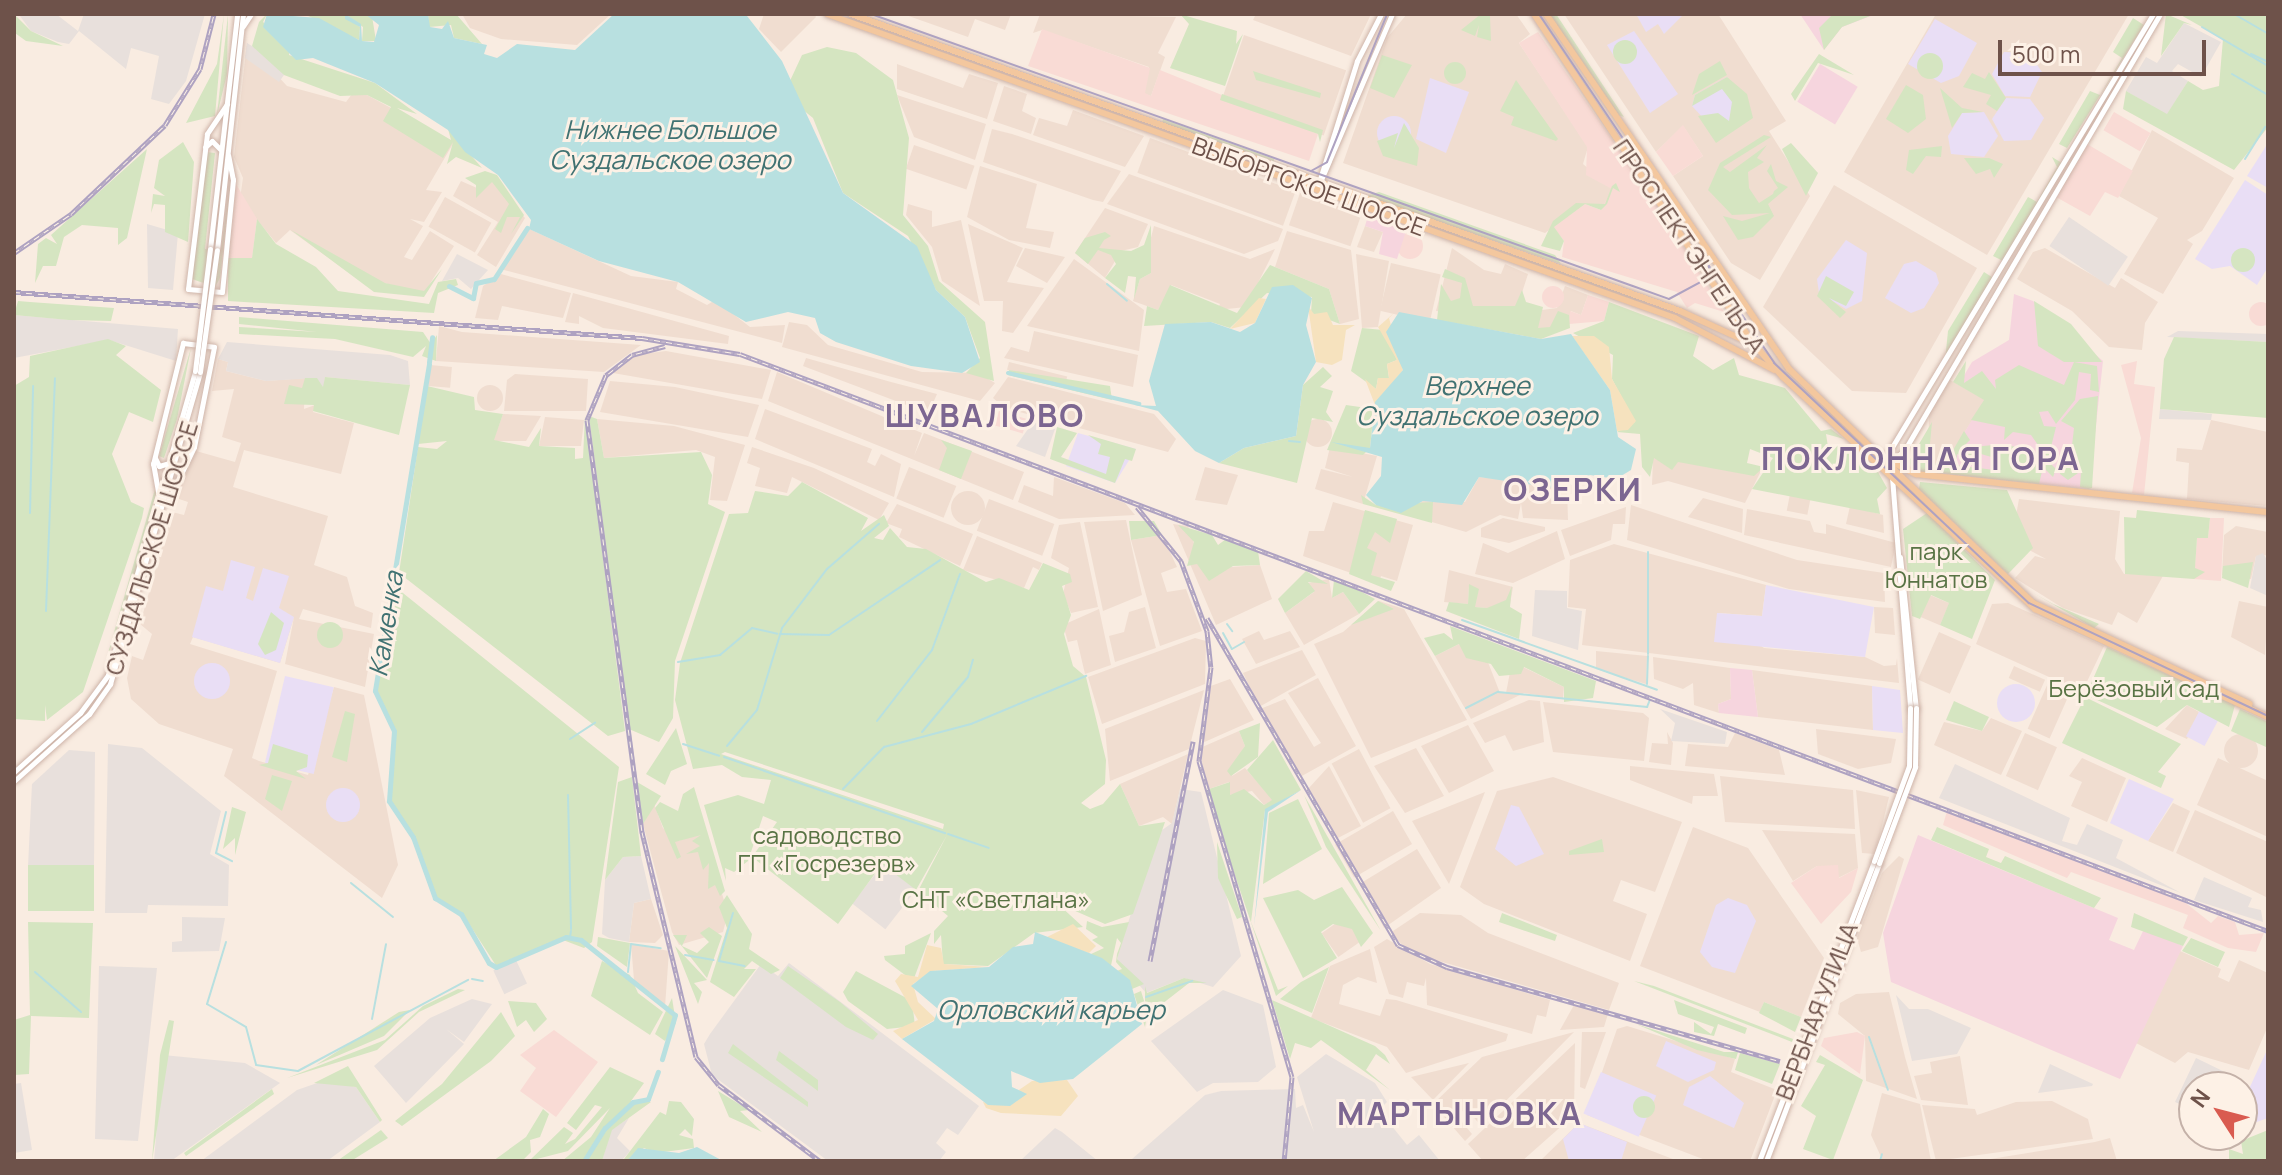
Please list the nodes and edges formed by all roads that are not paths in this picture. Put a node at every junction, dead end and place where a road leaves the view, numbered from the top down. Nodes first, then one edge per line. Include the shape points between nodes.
1 (240, 14) edge
2 (251, 14) edge
3 (827, 14) edge
4 (851, 14) edge
5 (1381, 14) edge
6 (1392, 14) edge
7 (1534, 14) edge
8 (1546, 14) edge
9 (2153, 14) edge
10 (2160, 14) edge
11 (241, 31) junction
12 (227, 104) junction
13 (204, 149) junction
14 (225, 155) junction
15 (1315, 180) junction
16 (1324, 183) junction
17 (1317, 189) junction
18 (2051, 194) junction
19 (1700, 263) junction
20 (1711, 263) junction
21 (1657, 307) junction
22 (1734, 314) junction
23 (1973, 326) junction
24 (1726, 329) junction
25 (1756, 347) junction
26 (1789, 369) junction
27 (198, 372) junction
28 (1783, 377) junction
29 (1904, 451) junction
30 (155, 457) junction
31 (1888, 460) junction
32 (170, 462) junction
33 (1881, 465) junction
34 (1889, 473) junction
35 (1905, 473) junction
36 (1918, 478) junction
37 (1903, 486) junction
38 (1915, 490) junction
39 (159, 498) junction
40 (166, 503) junction
41 (2268, 514) edge
42 (1995, 571) junction
43 (1913, 708) junction
44 (2268, 715) edge
45 (14, 772) edge
46 (14, 781) edge
47 (1877, 862) junction
48 (1759, 1161) edge
49 (1766, 1161) edge

1 - 11 main road
1 - 12 main road
2 - 11 main road
3 - 17 main road, ВЫБОРГСКОЕ ШОССЕ
4 - 15 main road, ВЫБОРГСКОЕ ШОССЕ
5 - 15 main road
6 - 16 main road via 1373,44
7 - 19 main road, ПРОСПЕКТ ЭНГЕЛЬСА
8 - 20 main road, ПРОСПЕКТ ЭНГЕЛЬСА
9 - 18 main road
10 - 18 main road
11 - 14 main road
12 - 13 main road
12 - 14 main road
13 - 14 main road via 214,142
13 - 14 main road via 188,289 222,292 233,180
14 - 27 main road, bridge
15 - 16 main road, ВЫБОРГСКОЕ ШОССЕ
15 - 17 main road
16 - 17 main road
16 - 21 main road, ВЫБОРГСКОЕ ШОССЕ
17 - 21 main road, ВЫБОРГСКОЕ ШОССЕ
18 - 23 main road
19 - 20 main road
19 - 22 main road, ПРОСПЕКТ ЭНГЕЛЬСА
20 - 26 main road, ПРОСПЕКТ ЭНГЕЛЬСА
21 - 24 main road, ВЫБОРГСКОЕ ШОССЕ
21 - 28 main road, ВЫБОРГСКОЕ ШОССЕ
22 - 24 main road
22 - 25 main road, ПРОСПЕКТ ЭНГЕЛЬСА
23 - 29 main road
23 - 31 main road
24 - 25 main road, ВЫБОРГСКОЕ ШОССЕ
25 - 26 main road, ВЫБОРГСКОЕ ШОССЕ
25 - 28 main road, ПРОСПЕКТ ЭНГЕЛЬСА
26 - 31 main road, ПРОСПЕКТ ЭНГЕЛЬСА
27 - 32 main road, СУЗДАЛЬСКОЕ ШОССЕ
27 - 40 main road, СУЗДАЛЬСКОЕ ШОССЕ
28 - 33 main road, ПРОСПЕКТ ЭНГЕЛЬСА
29 - 31 main road
29 - 35 main road
30 - 32 main road via 159,466
30 - 39 main road
30 - 40 main road via 183,343 214,347 194,447
31 - 33 main road
31 - 35 main road, ПРОСПЕКТ ЭНГЕЛЬСА
32 - 39 main road, СУЗДАЛЬСКОЕ ШОССЕ
33 - 34 main road, ПРОСПЕКТ ЭНГЕЛЬСА
34 - 35 main road
34 - 37 main road, ПРОСПЕКТ ЭНГЕЛЬСА
34 - 43 main road
35 - 36 main road
35 - 38 main road, ПРОСПЕКТ ЭНГЕЛЬСА
35 - 41 main road
36 - 38 main road
36 - 41 main road
37 - 42 main road, ПРОСПЕКТ ЭНГЕЛЬСА
37 - 43 main road via 1895,492
38 - 42 main road, ПРОСПЕКТ ЭНГЕЛЬСА
39 - 45 main road, СУЗДАЛЬСКОЕ ШОССЕ via 105,681
40 - 46 main road, СУЗДАЛЬСКОЕ ШОССЕ via 107,692
42 - 44 main road, ПРОСПЕКТ ЭНГЕЛЬСА via 2039,612
43 - 47 main road, bridge via 1915,767
47 - 48 main road, ВЕРБНАЯ УЛИЦА
47 - 49 main road, ВЕРБНАЯ УЛИЦА

